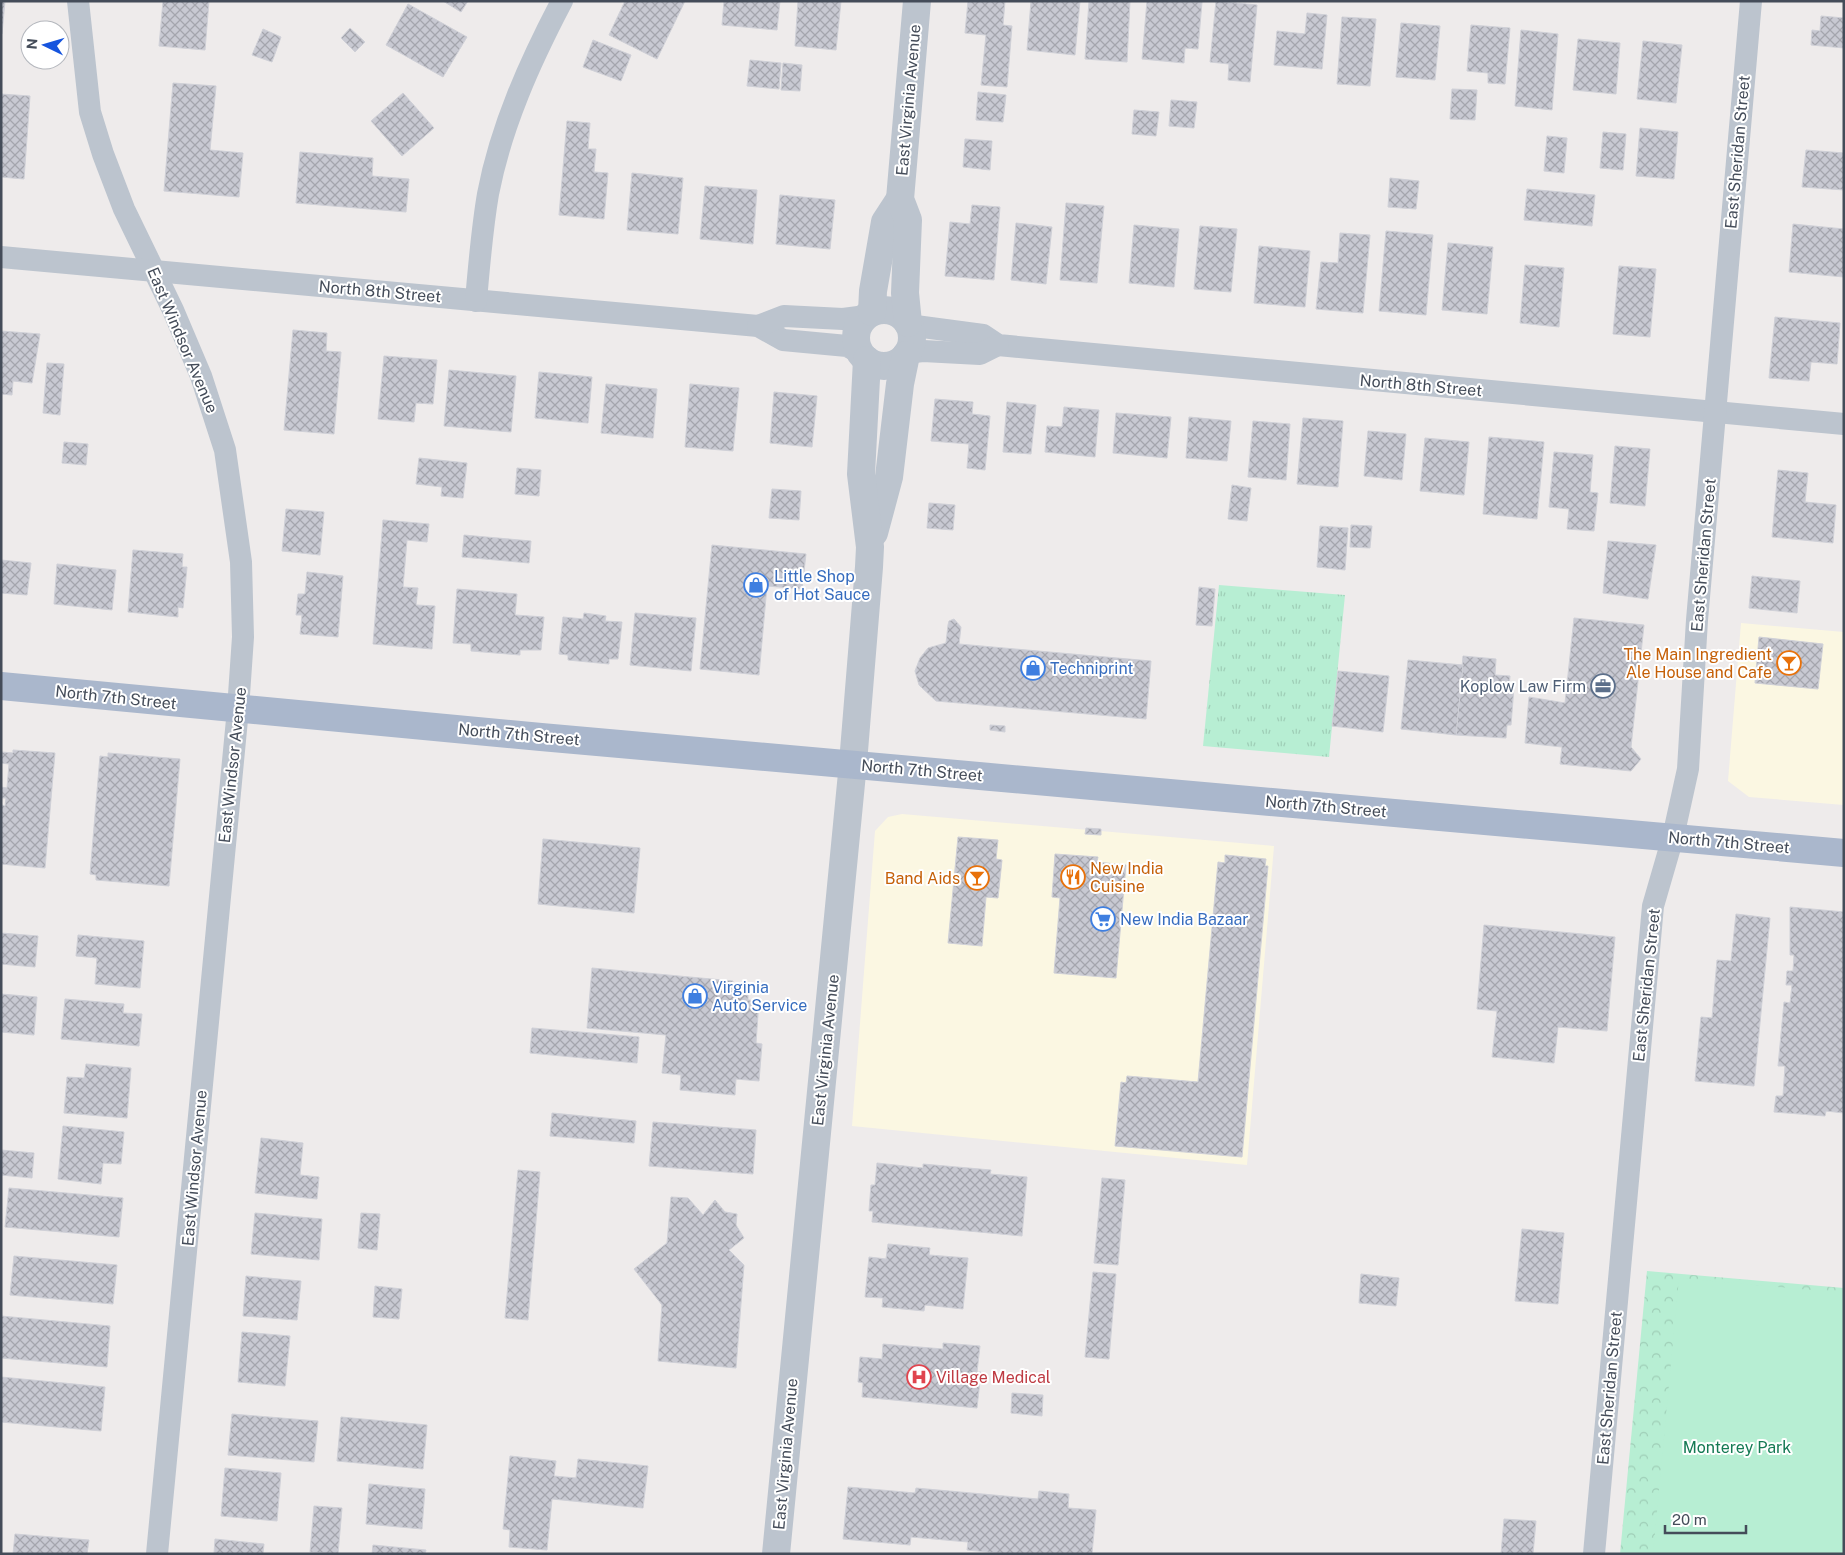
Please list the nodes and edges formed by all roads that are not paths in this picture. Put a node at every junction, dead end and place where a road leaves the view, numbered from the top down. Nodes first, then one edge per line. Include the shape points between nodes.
1 (78, 1) edge
2 (562, 1) edge
3 (916, 1) edge
4 (1751, 1) edge
5 (900, 198) junction
6 (1, 257) edge
7 (154, 270) junction
8 (476, 300) junction
9 (869, 314) junction
10 (908, 324) junction
11 (758, 326) junction
12 (998, 346) junction
13 (906, 354) junction
14 (864, 357) junction
15 (1715, 413) junction
16 (1844, 424) edge
17 (870, 547) junction
18 (1, 686) edge
19 (238, 709) junction
20 (853, 763) junction
21 (1673, 837) junction
22 (1844, 852) edge
23 (157, 1554) edge
24 (776, 1554) edge
25 (1594, 1554) edge

1 - 7 street, East Windsor Avenue via 90,112 124,209
2 - 8 street via 515,100 500,149 488,192
3 - 5 street, East Virginia Avenue
4 - 15 street, East Sheridan Street
5 - 9 street, East Virginia Avenue via 885,222
5 - 10 street, East Virginia Avenue via 908,220 905,293
6 - 7 street, North 8th Street
7 - 8 street, North 8th Street
7 - 19 street, East Windsor Avenue via 201,376 225,450 241,562 244,637
8 - 11 street, North 8th Street
9 - 10 street via 883,310 895,312
9 - 11 street, North 8th Street via 842,319 784,316
9 - 14 street via 860,322 856,338
10 - 12 street, North 8th Street via 982,335
10 - 13 street via 911,339
11 - 14 street, North 8th Street via 783,340 847,346
12 - 13 street, North 8th Street via 980,354 923,351
12 - 15 street, North 8th Street
13 - 14 street via 892,364 875,364
13 - 17 street, East Virginia Avenue via 889,477
14 - 17 street, East Virginia Avenue via 861,474
15 - 16 street, North 8th Street
15 - 21 street, East Sheridan Street via 1688,769
17 - 20 street, East Virginia Avenue
18 - 19 main road, North 7th Street
19 - 20 main road, North 7th Street
19 - 23 street, East Windsor Avenue
20 - 21 main road, North 7th Street
20 - 24 street, East Virginia Avenue
21 - 22 main road, North 7th Street
21 - 25 street, East Sheridan Street via 1653,906

